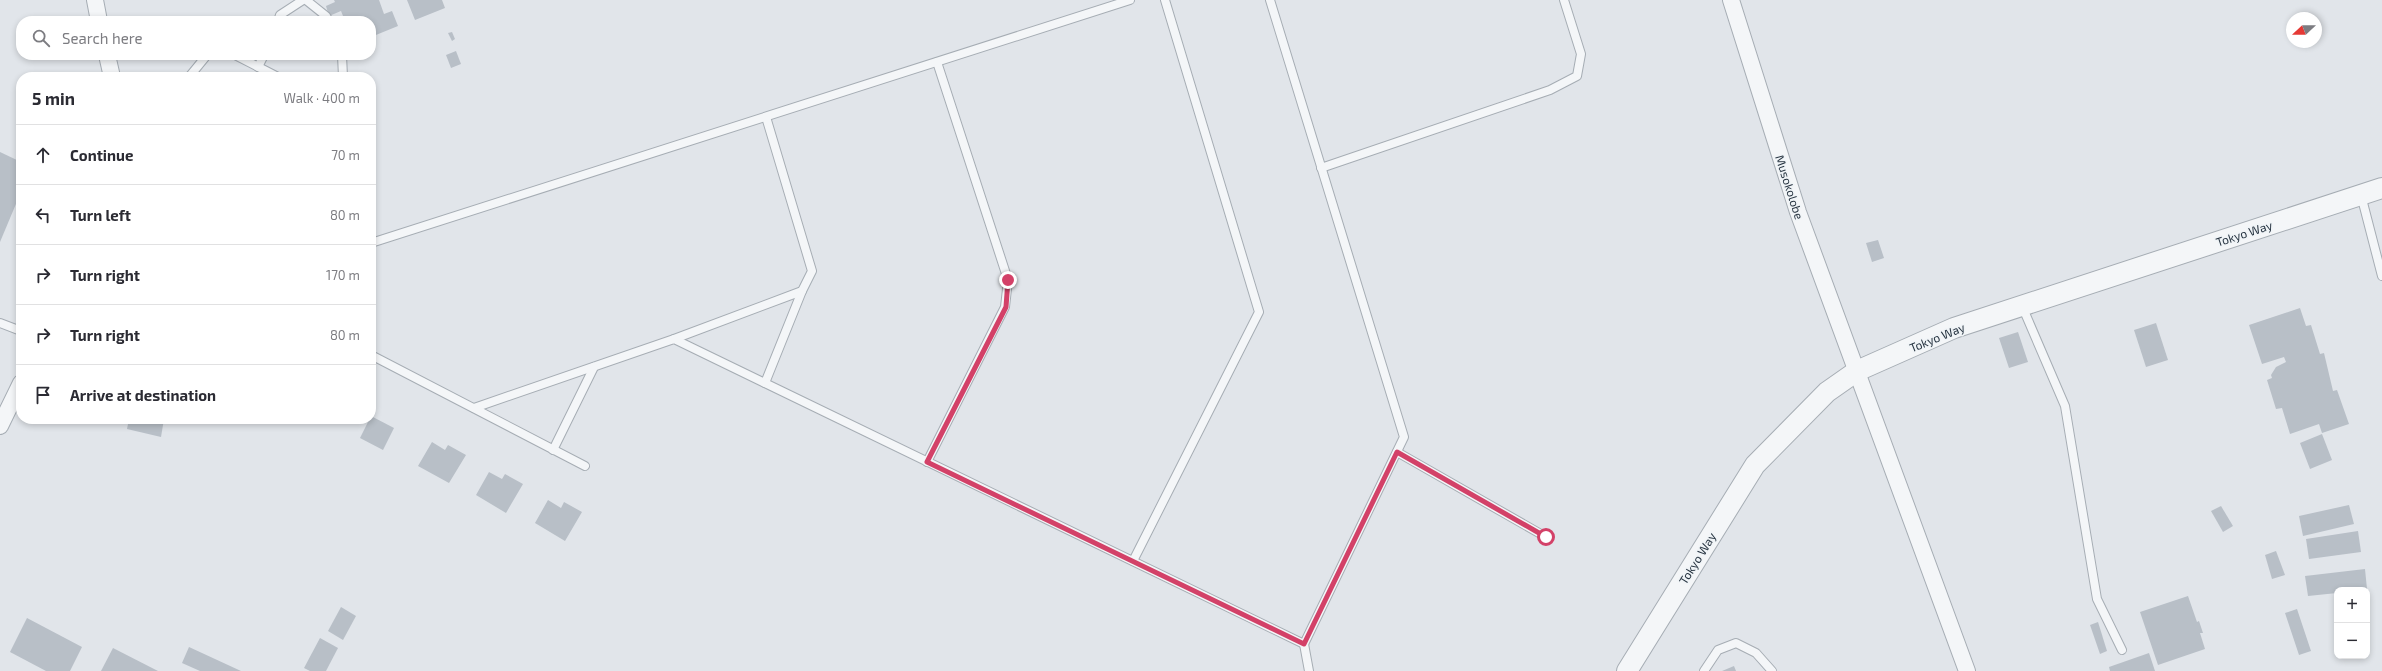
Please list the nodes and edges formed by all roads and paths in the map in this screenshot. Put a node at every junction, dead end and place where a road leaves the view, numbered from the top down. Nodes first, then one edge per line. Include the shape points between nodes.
1 (95, 0) edge
2 (305, 0) edge
3 (1130, 0) edge
4 (1165, 0) edge
5 (1270, 0) edge
6 (1564, 0) edge
7 (1731, 0) edge
8 (99, 16) edge
9 (280, 16) edge
10 (326, 16) edge
11 (108, 60) edge
12 (203, 60) edge
13 (245, 60) edge
14 (262, 60) edge
15 (342, 60) edge
16 (937, 62) junction
17 (258, 67) junction
18 (111, 72) edge
19 (193, 72) edge
20 (268, 72) edge
21 (343, 72) edge
22 (766, 117) junction
23 (1321, 168) junction
24 (2382, 188) edge
25 (2361, 195) junction
26 (376, 241) edge
27 (2382, 276) edge
28 (802, 291) junction
29 (2022, 306) junction
30 (0, 323) edge
31 (16, 329) edge
32 (674, 339) junction
33 (376, 358) edge
34 (594, 367) junction
35 (1857, 371) junction
36 (765, 383) junction
37 (16, 393) edge
38 (474, 408) junction
39 (0, 426) edge
40 (553, 450) junction
41 (1397, 452) junction
42 (927, 462) junction
43 (585, 466) dead end
44 (1546, 537) dead end
45 (1133, 561) junction
46 (1304, 644) junction
47 (2122, 650) dead end
48 (1309, 671) edge
49 (1627, 671) edge
50 (1704, 671) edge
51 (1772, 671) edge
52 (1967, 671) edge

1 - 8 street
2 - 9 lane
2 - 10 lane
3 - 16 lane
4 - 45 lane via 1259,312
5 - 23 lane
6 - 23 lane via 1581,54 1577,76 1550,90
7 - 35 street, Musokolobe via 1798,212
11 - 18 street
12 - 19 lane
13 - 17 lane
14 - 17 lane
15 - 21 lane
16 - 22 lane
16 - 42 lane via 1008,280 1006,307
17 - 20 lane
22 - 26 lane
22 - 28 lane via 812,271
23 - 41 lane via 1404,437
24 - 25 street, Tokyo Way
25 - 27 lane
25 - 29 street, Tokyo Way
28 - 32 lane
28 - 36 lane
29 - 35 street, Tokyo Way via 1954,328
29 - 47 lane via 2065,406 2097,599
30 - 31 lane
32 - 34 lane
32 - 36 lane
33 - 38 lane
34 - 38 lane
34 - 40 lane
35 - 49 street, Tokyo Way via 1827,392 1755,465
35 - 52 street, Musokolobe
36 - 42 lane
37 - 39 street
38 - 40 lane
40 - 43 lane
41 - 44 lane
41 - 46 lane
42 - 45 lane
45 - 46 lane
46 - 48 lane
50 - 51 lane via 1718,650 1736,643 1756,653

